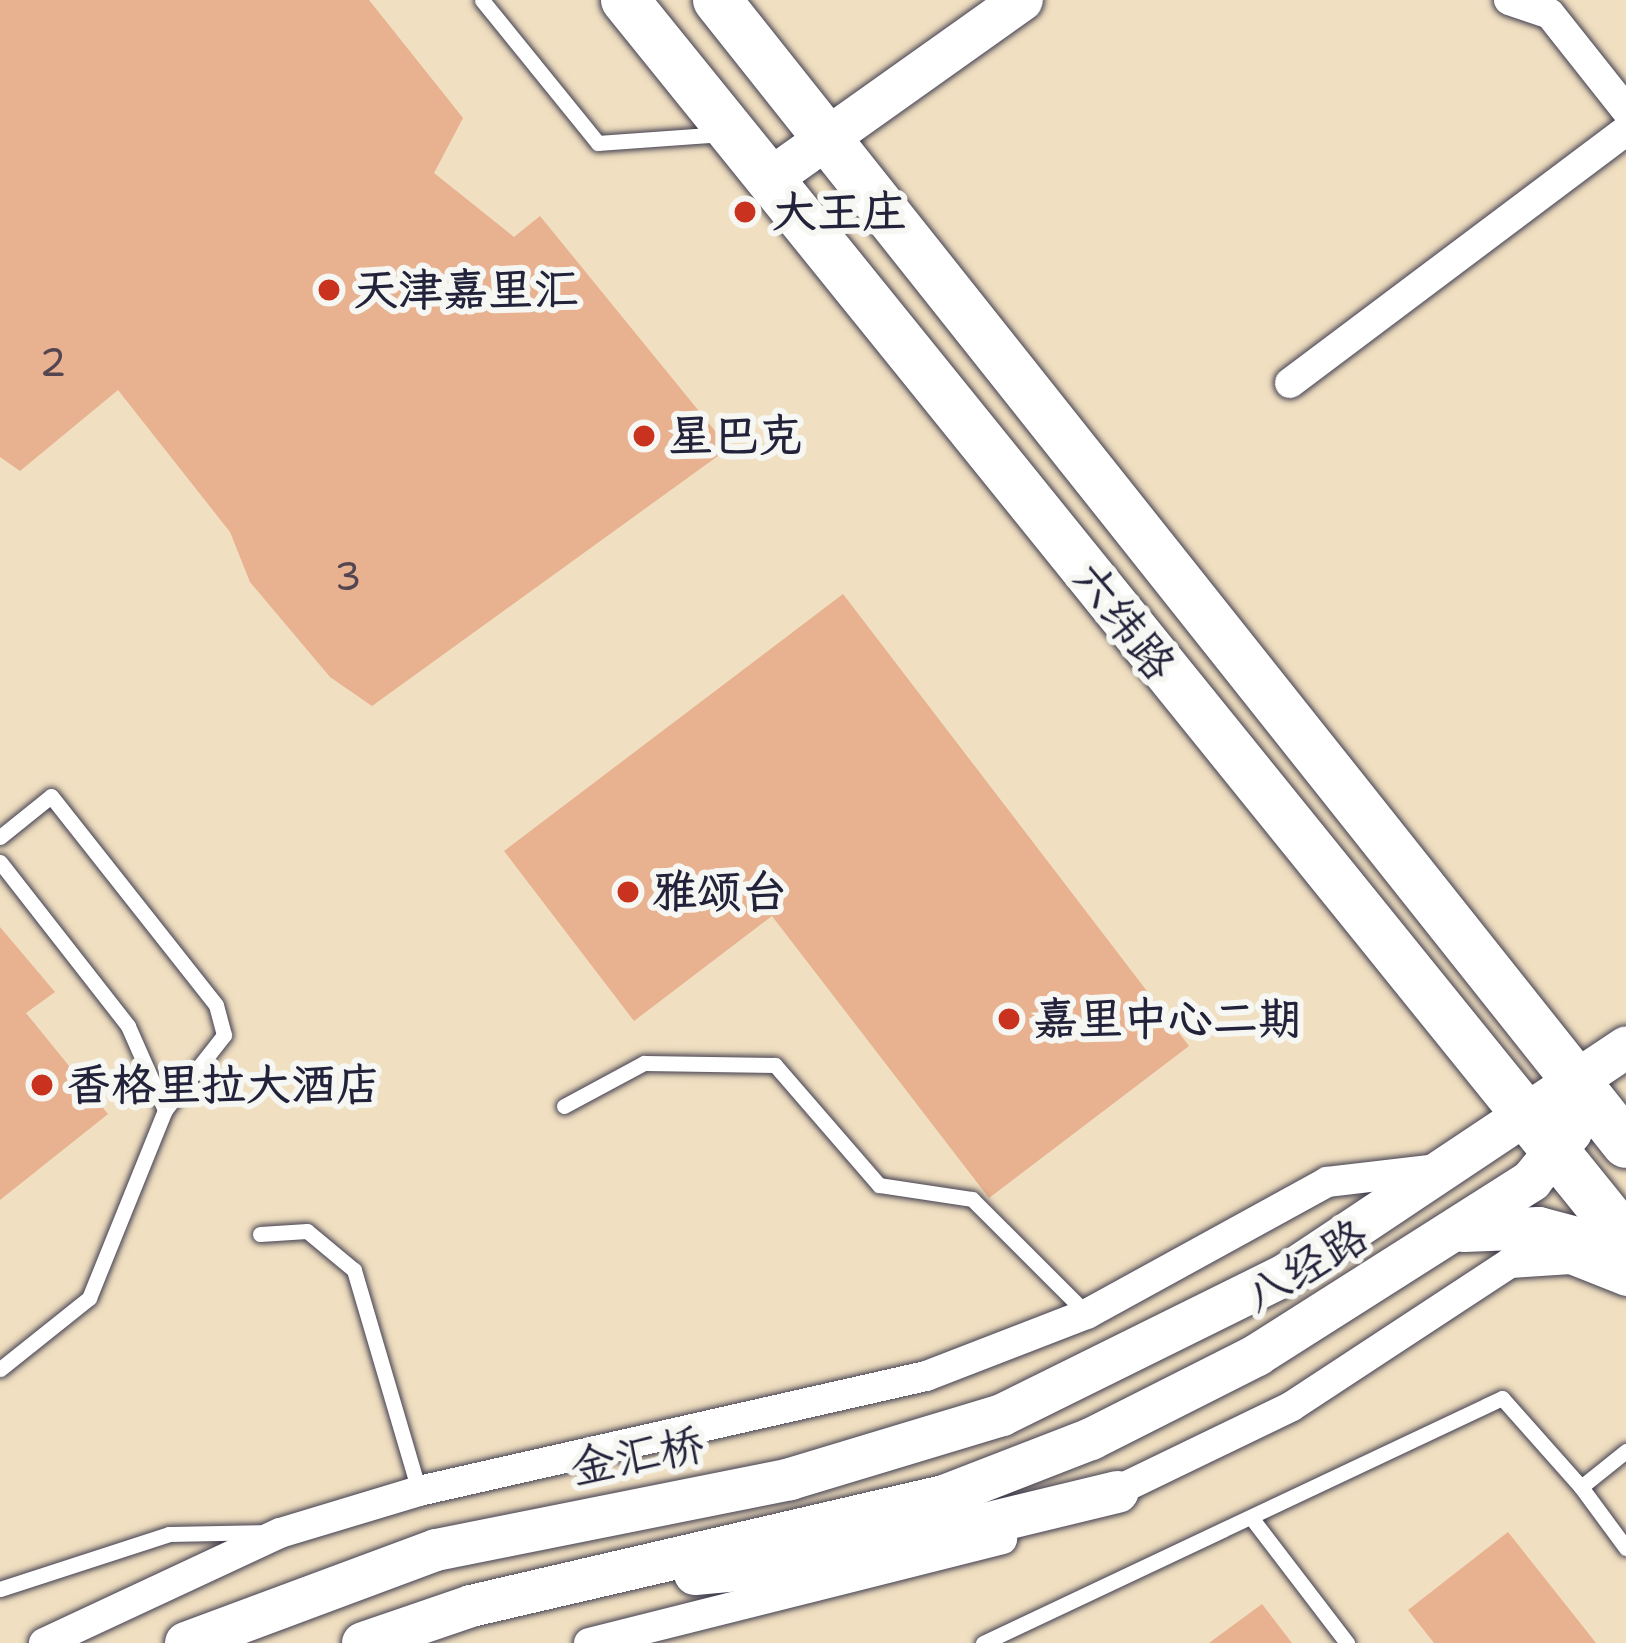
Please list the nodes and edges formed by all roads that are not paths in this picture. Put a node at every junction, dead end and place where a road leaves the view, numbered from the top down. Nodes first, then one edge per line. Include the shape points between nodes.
1 (482, 0) edge
2 (625, 0) edge
3 (717, 0) edge
4 (1022, 0) edge
5 (1515, 1) edge
6 (1626, 110) edge
7 (1626, 131) edge
8 (733, 134) junction
9 (825, 141) junction
10 (770, 179) junction
11 (1290, 383) dead end
12 (0, 837) edge
13 (0, 862) edge
14 (1626, 1048) edge
15 (1577, 1083) junction
16 (564, 1106) dead end
17 (165, 1110) junction
18 (1521, 1119) junction
19 (1626, 1144) edge
20 (1555, 1161) junction
21 (1450, 1168) junction
22 (1463, 1231) junction
23 (260, 1234) dead end
24 (1626, 1240) edge
25 (1626, 1251) edge
26 (1626, 1281) edge
27 (1087, 1314) junction
28 (0, 1369) edge
29 (1108, 1370) joint
30 (1626, 1451) edge
31 (1581, 1487) junction
32 (418, 1491) junction
33 (1118, 1492) junction
34 (1253, 1520) junction
35 (280, 1533) junction
36 (1626, 1548) edge
37 (616, 1572) junction
38 (0, 1589) edge
39 (44, 1643) edge
40 (185, 1643) edge
41 (363, 1643) edge
42 (592, 1643) edge
43 (983, 1643) edge
44 (1347, 1643) edge

1 - 8 lane via 598,142
2 - 8 main road, 六纬路
3 - 9 main road, 六纬路
4 - 9 main road
5 - 6 street via 1550,14
7 - 11 street
8 - 10 main road, 六纬路
9 - 10 main road
9 - 15 main road, 六纬路
10 - 18 main road, 六纬路
12 - 17 lane via 51,796 216,1005 224,1035
13 - 17 lane via 128,1026
14 - 15 main road, 八经路
15 - 18 main road, 八经路
15 - 19 main road, 六纬路
15 - 20 main road
16 - 27 lane via 644,1064 775,1065 878,1186 972,1199
17 - 28 lane via 89,1298
18 - 20 main road, 六纬路
18 - 21 main road, 八经路
20 - 22 main road, 八经路
20 - 24 main road, 六纬路
21 - 27 street via 1328,1183
21 - 29 main road, 八经路
22 - 25 main road via 1539,1228
22 - 37 main road, 八经路 via 1256,1355 1021,1469 880,1514
23 - 32 lane via 307,1232 354,1270
26 - 33 street via 1555,1256 1510,1263 1292,1406
27 - 32 street via 812,1407
29 - 40 main road, 金汇桥 via 886,1456 436,1550
30 - 31 lane
31 - 34 lane via 1502,1398
31 - 36 lane
32 - 35 street
33 - 37 main road via 828,1562
33 - 42 street via 854,1584
34 - 43 lane
34 - 44 lane
35 - 38 lane via 169,1534
35 - 39 street
37 - 41 main road

